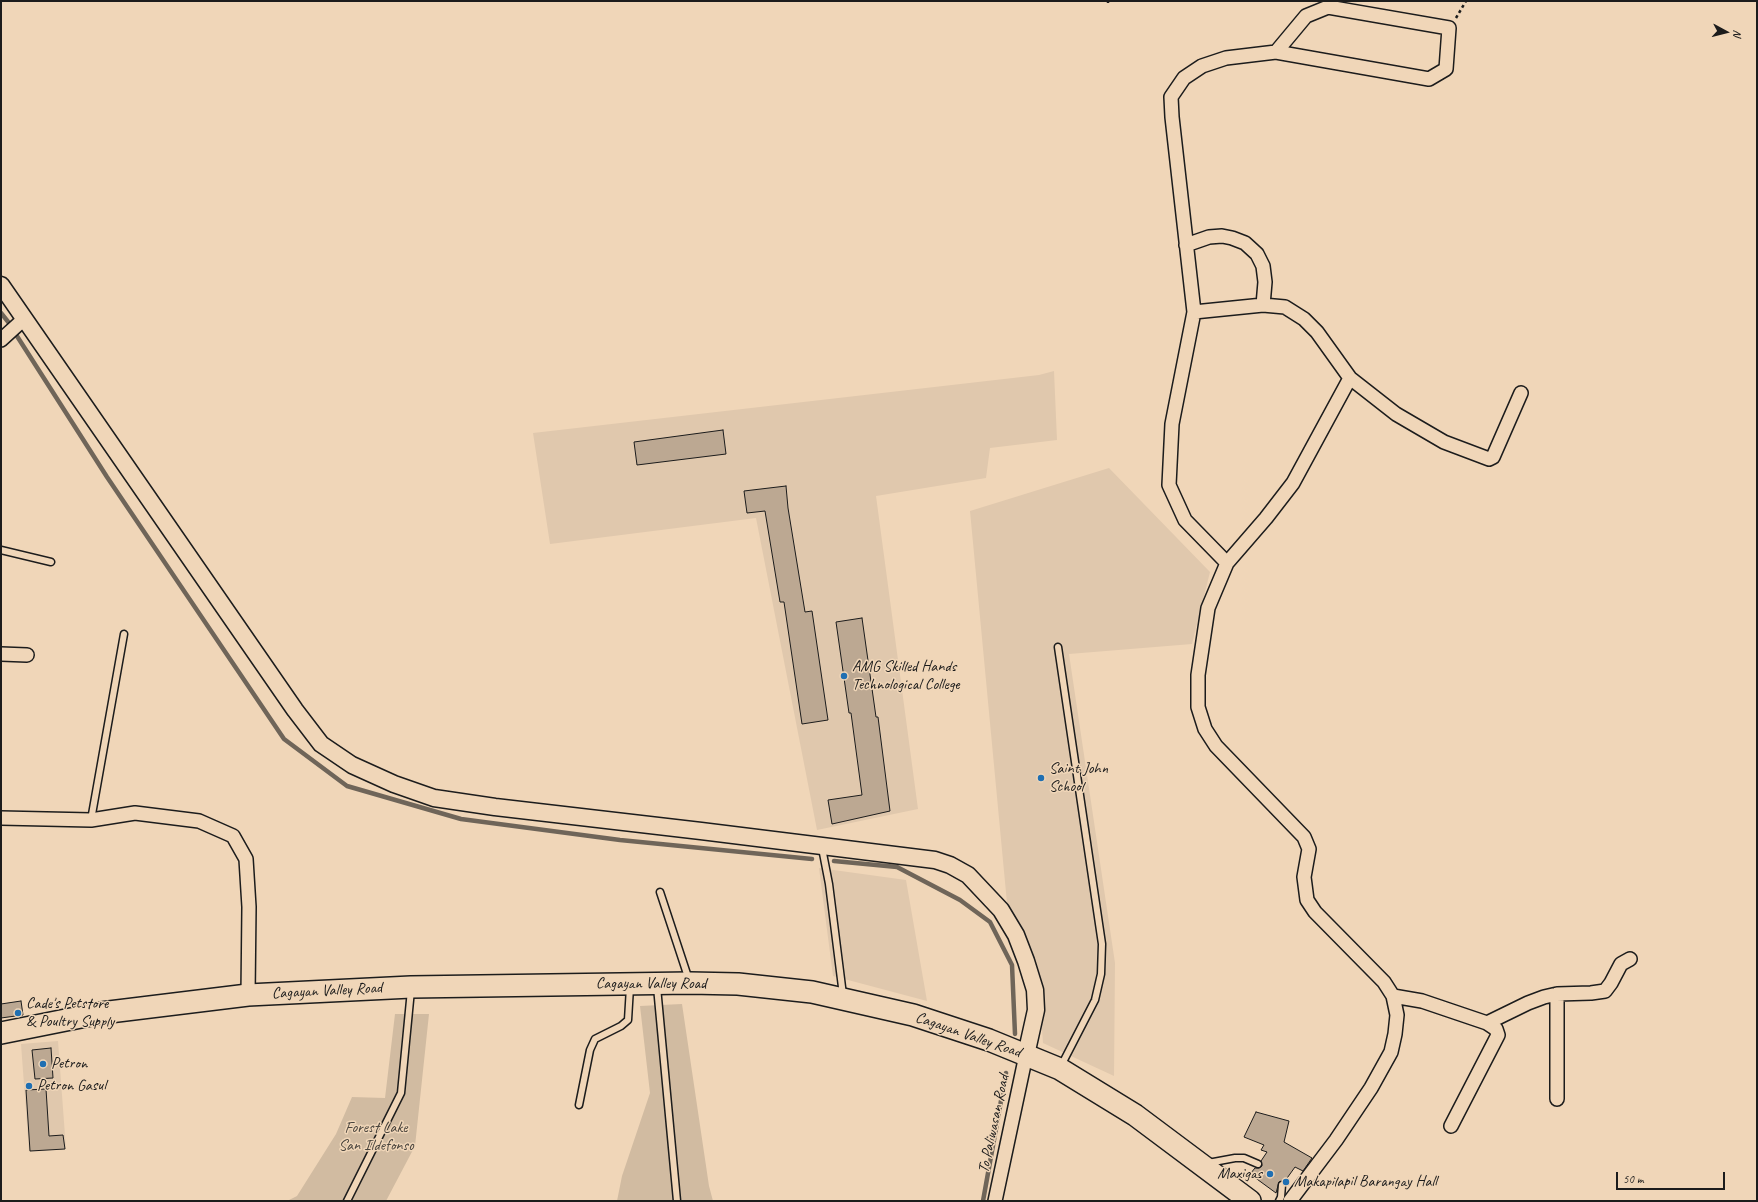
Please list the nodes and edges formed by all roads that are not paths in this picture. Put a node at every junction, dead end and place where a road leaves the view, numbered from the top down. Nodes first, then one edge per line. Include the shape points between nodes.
1 (1276, 52) junction
2 (1186, 245) junction
3 (1, 285) edge
4 (1263, 305) junction
5 (1194, 312) junction
6 (24, 319) junction
7 (1, 340) edge
8 (1350, 378) junction
9 (1521, 393) dead end
10 (1, 550) edge
11 (51, 562) dead end
12 (1227, 563) junction
13 (124, 634) dead end
14 (1058, 647) dead end
15 (1, 654) edge
16 (27, 655) dead end
17 (1, 818) edge
18 (91, 820) junction
19 (822, 846) junction
20 (660, 892) dead end
21 (1630, 959) dead end
22 (631, 983) junction
23 (656, 983) junction
24 (690, 983) junction
25 (411, 987) junction
26 (1557, 994) junction
27 (248, 995) junction
28 (1393, 996) junction
29 (844, 998) junction
30 (1487, 1023) junction
31 (1, 1033) edge
32 (1026, 1055) junction
33 (1060, 1070) junction
34 (1557, 1099) dead end
35 (579, 1105) dead end
36 (1451, 1126) dead end
37 (1202, 1164) junction
38 (1258, 1164) dead end
39 (1282, 1185) dead end
40 (347, 1201) edge
41 (677, 1201) edge
42 (995, 1201) edge
43 (1250, 1201) edge
44 (1279, 1201) edge
45 (1290, 1201) edge

1 - 1 street via 1306,16 1328,8 1449,28 1446,69 1429,79
1 - 2 street via 1226,58 1202,66 1184,78 1171,98
2 - 4 street via 1209,237 1222,236 1245,243 1257,254 1263,266
2 - 5 street
3 - 6 street
4 - 5 street
4 - 8 street via 1285,307 1304,319 1317,332
5 - 12 street via 1172,424 1169,485 1185,520
6 - 7 street
6 - 19 street via 295,710 321,744 352,765 434,798
8 - 9 street via 1396,414 1437,438 1489,459 1493,457
8 - 12 street via 1293,483
10 - 11 lane
12 - 28 street via 1208,608 1198,676 1198,707 1205,729 1216,746 1304,837 1308,849 1304,877 1307,900 1315,912 1384,982
13 - 18 lane
14 - 33 lane via 1102,944 1101,974 1095,1000
15 - 16 street
17 - 18 street
18 - 27 street via 135,813 199,820 233,836 246,859
19 - 29 lane
19 - 32 street via 935,860 968,875 980,887 1001,910 1016,935 1035,990 1036,1010
20 - 24 lane
21 - 26 street via 1621,964 1605,991
22 - 23 highway, Cagayan Valley Road
22 - 25 highway, Cagayan Valley Road
22 - 35 lane via 628,1020 595,1038 590,1050
23 - 24 highway, Cagayan Valley Road
23 - 41 lane
24 - 29 highway, Cagayan Valley Road via 738,984
25 - 27 highway, Cagayan Valley Road
25 - 40 lane via 401,1093
26 - 30 street via 1528,1003
26 - 34 street
27 - 31 highway, Cagayan Valley Road via 101,1013
28 - 30 street via 1422,1002
28 - 45 street via 1397,1015 1391,1052 1371,1088 1336,1140
29 - 32 highway, Cagayan Valley Road via 913,1015
30 - 36 street via 1496,1029 1498,1035
32 - 33 highway, Cagayan Valley Road
32 - 42 street, To Paliwasan Road
33 - 37 highway, Cagayan Valley Road via 1135,1115
37 - 38 lane via 1236,1158
37 - 43 highway, Cagayan Valley Road
39 - 44 lane

